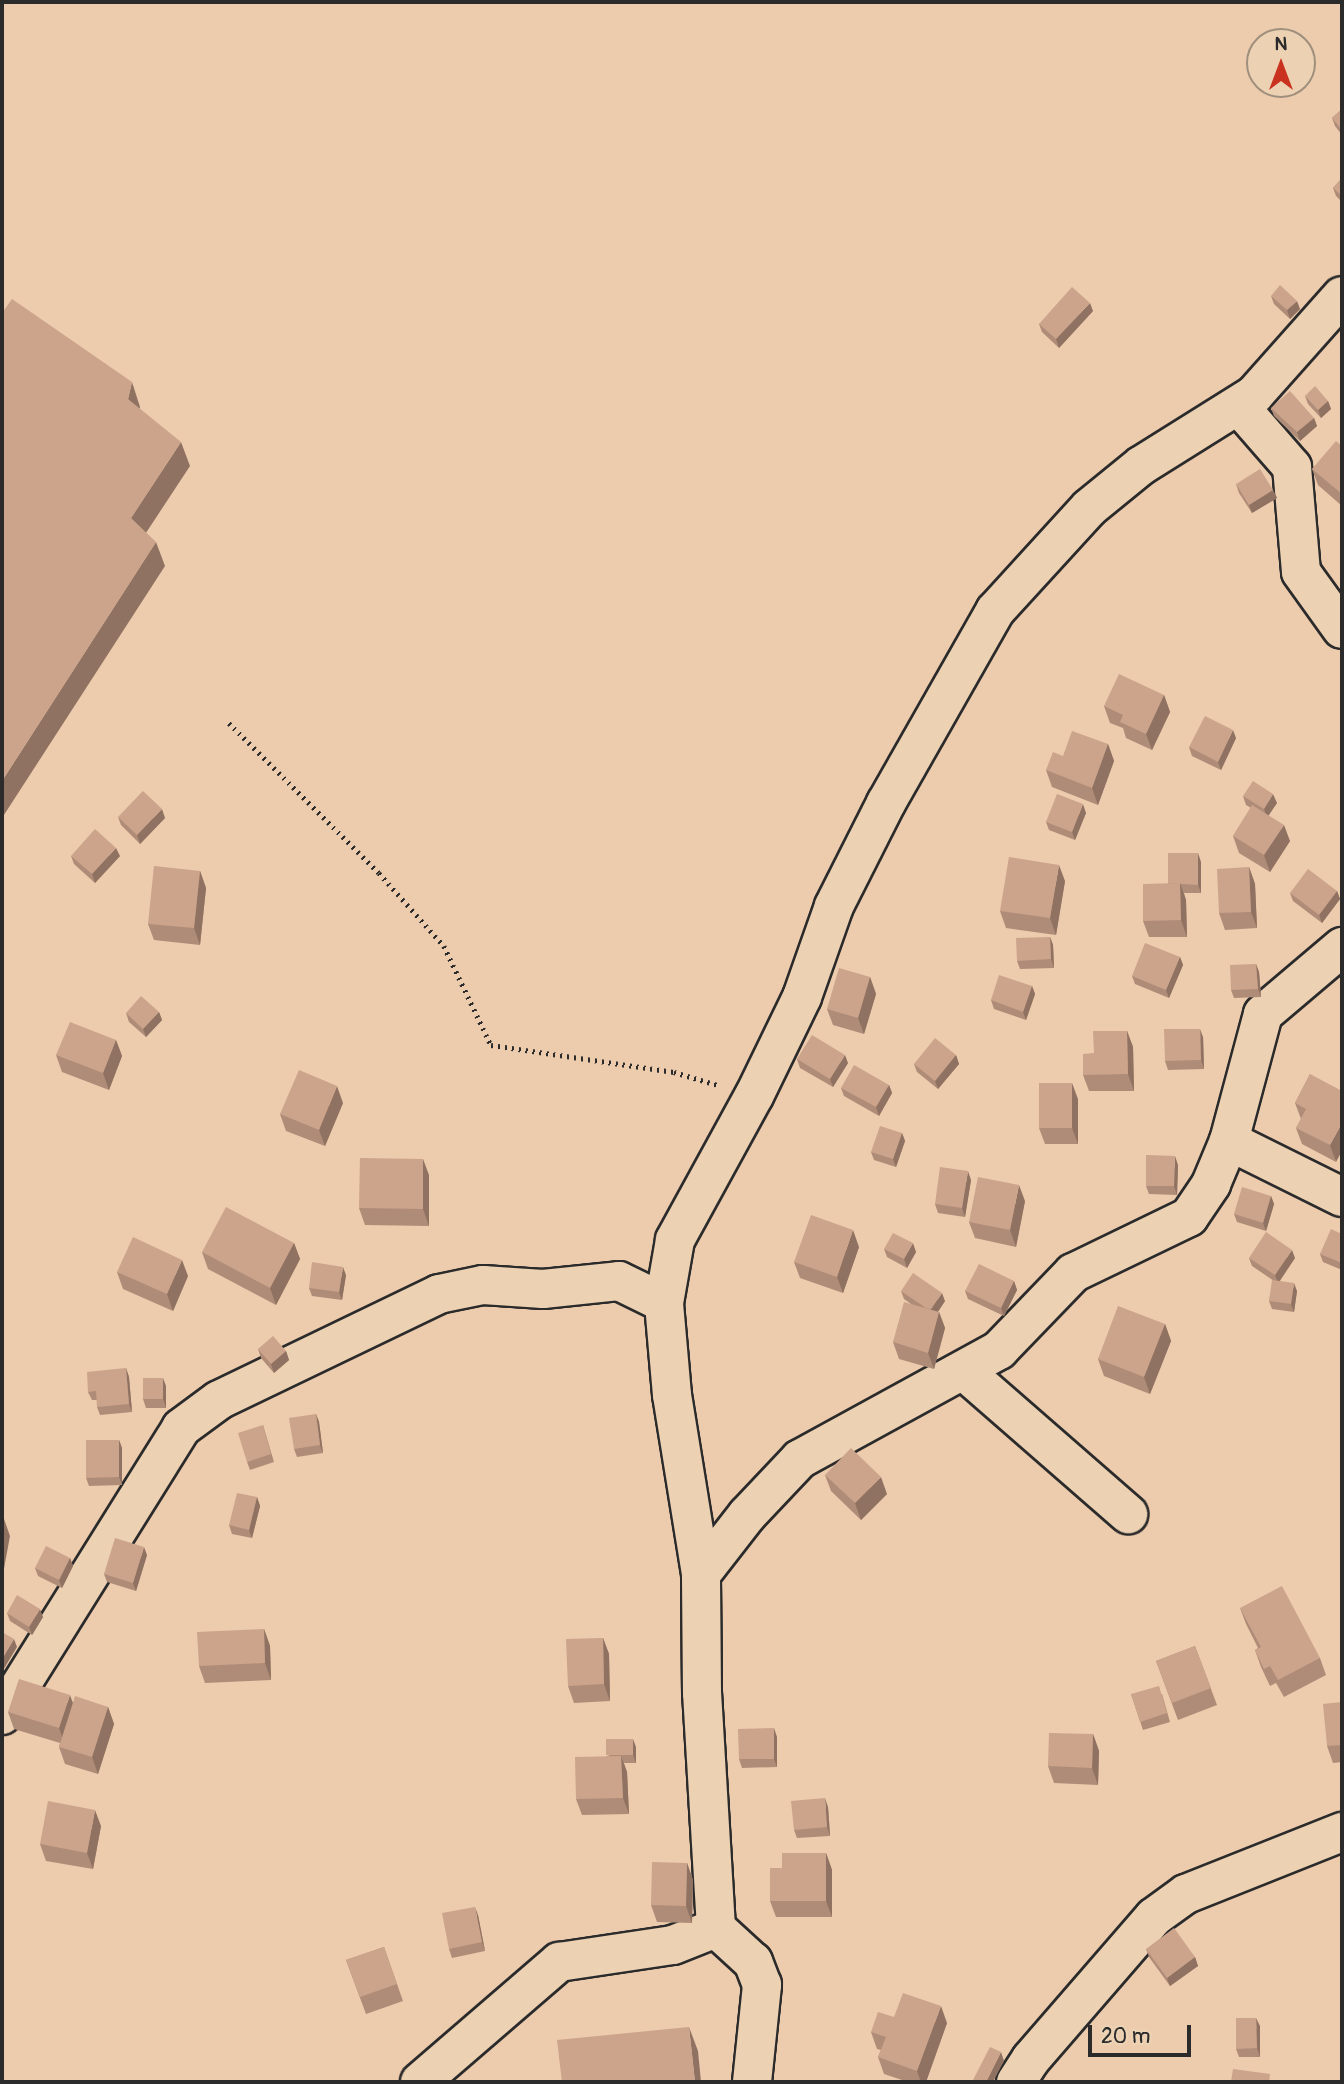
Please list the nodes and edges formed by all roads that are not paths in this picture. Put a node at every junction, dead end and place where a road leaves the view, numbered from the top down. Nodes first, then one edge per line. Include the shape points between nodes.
1 (1342, 296) edge
2 (1239, 406) junction
3 (1342, 629) edge
4 (1342, 947) edge
5 (1229, 1141) junction
6 (1342, 1197) edge
7 (664, 1303) junction
8 (964, 1371) junction
9 (1128, 1514) dead end
10 (701, 1574) junction
11 (2, 1715) edge
12 (1342, 1832) edge
13 (716, 1928) junction
14 (420, 2082) edge
15 (752, 2082) edge
16 (1016, 2082) edge

1 - 2 street via 1282,369
2 - 3 street via 1292,467 1301,572
2 - 7 street via 1142,465 1089,508 995,611 886,803 835,905 802,997 675,1240
4 - 5 street via 1263,1014
5 - 6 street
5 - 8 street via 1211,1184 1189,1217 1073,1273 999,1350
7 - 10 street via 672,1395
7 - 11 street via 619,1281 543,1289 483,1285 439,1294 219,1400 181,1428
8 - 9 street
8 - 10 street via 800,1459 747,1515
10 - 13 street via 702,1693
12 - 16 street via 1186,1894 1154,1917
13 - 14 street via 673,1945 559,1962
13 - 15 street via 753,1962 762,1985

